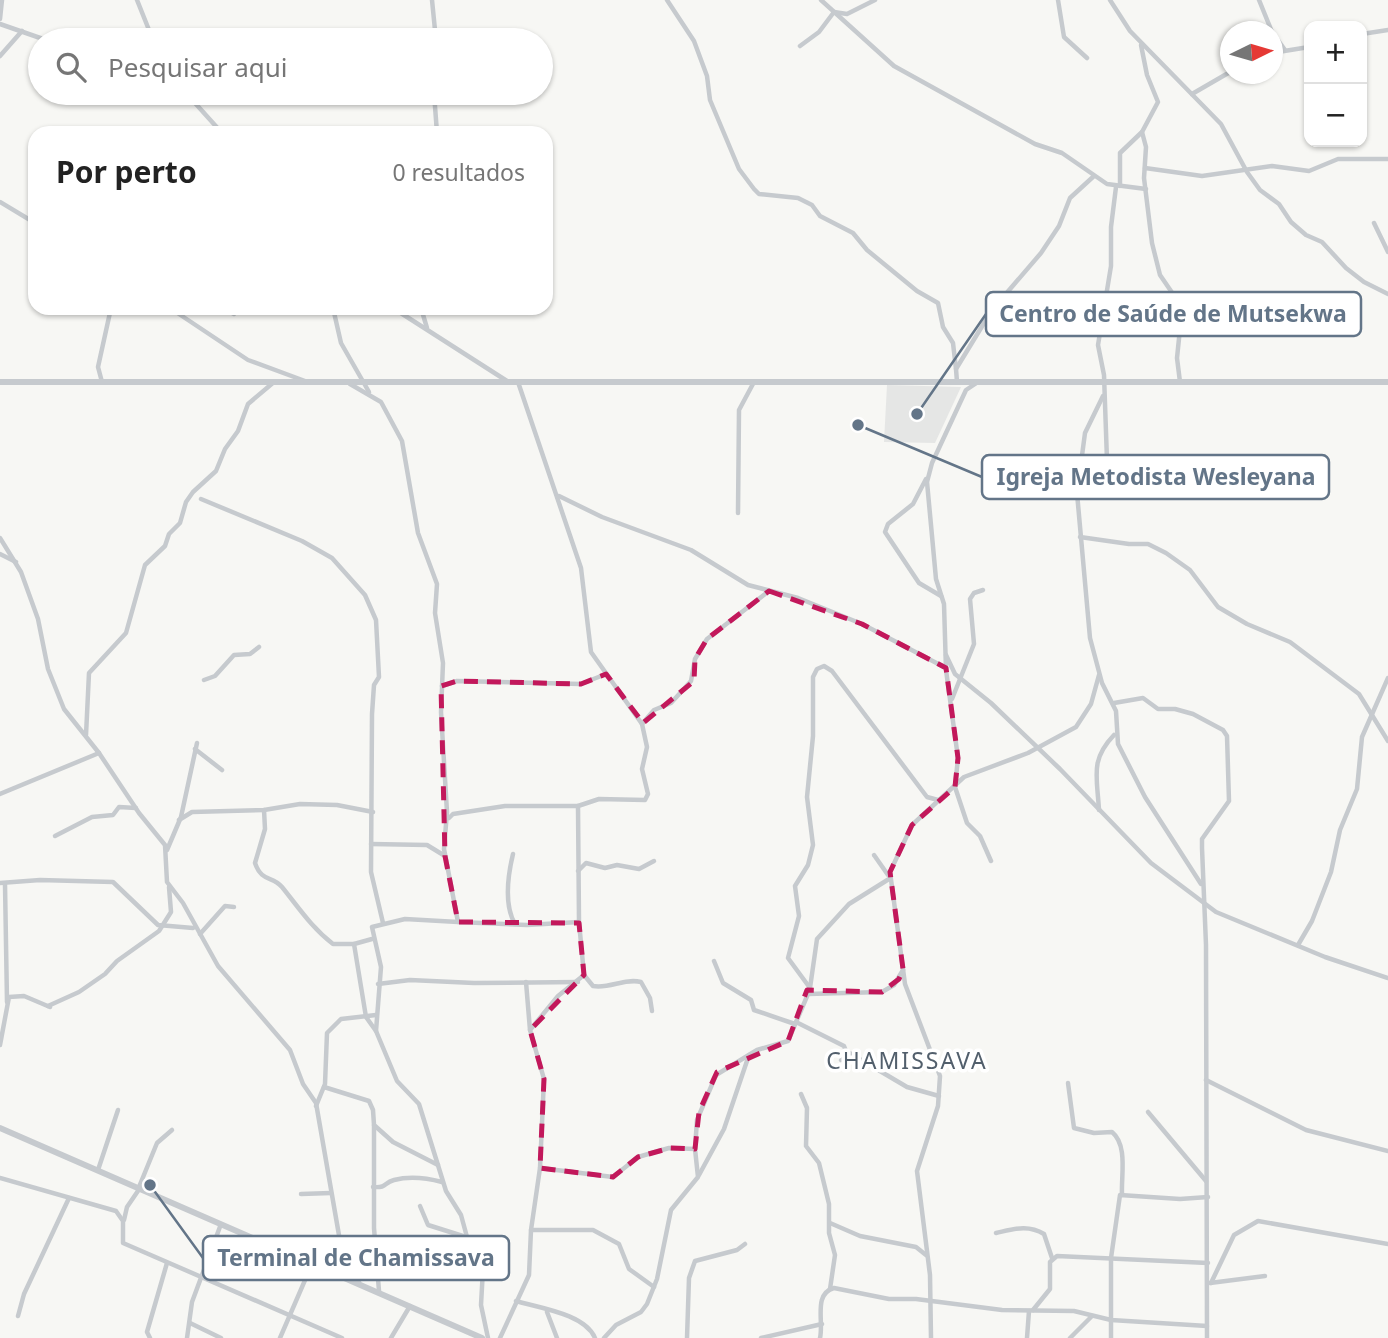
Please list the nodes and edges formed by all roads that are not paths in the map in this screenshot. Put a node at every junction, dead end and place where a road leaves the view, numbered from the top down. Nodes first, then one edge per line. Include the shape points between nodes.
1 (2, 0) edge
2 (137, 0) edge
3 (432, 0) edge
4 (667, 0) edge
5 (821, 0) edge
6 (875, 0) edge
7 (1058, 0) edge
8 (1110, 0) edge
9 (1259, 0) edge
10 (834, 12) junction
11 (1, 21) edge
12 (1268, 21) edge
13 (148, 28) edge
14 (435, 28) edge
15 (1388, 30) edge
16 (22, 31) junction
17 (28, 33) edge
18 (1367, 33) edge
19 (1139, 41) junction
20 (800, 47) dead end
21 (1283, 47) edge
22 (1304, 48) edge
23 (1285, 50) joint
24 (0, 56) edge
25 (1087, 58) dead end
26 (1220, 78) edge
27 (1192, 94) junction
28 (197, 105) edge
29 (435, 105) edge
30 (216, 126) edge
31 (436, 126) edge
32 (1142, 132) junction
33 (1388, 159) edge
34 (1145, 168) junction
35 (1247, 172) junction
36 (1094, 176) junction
37 (1118, 186) junction
38 (1146, 189) junction
39 (0, 202) edge
40 (28, 219) edge
41 (1374, 223) dead end
42 (1388, 252) edge
43 (1388, 294) edge
44 (109, 315) edge
45 (180, 315) edge
46 (335, 315) edge
47 (405, 315) edge
48 (423, 315) edge
49 (428, 328) junction
50 (956, 369) junction
51 (1104, 379) junction
52 (356, 381) junction
53 (0, 382) edge
54 (102, 382) junction
55 (274, 382) junction
56 (309, 382) junction
57 (509, 382) junction
58 (518, 382) junction
59 (754, 382) junction
60 (959, 382) junction
61 (978, 382) junction
62 (1180, 382) junction
63 (1388, 382) edge
64 (966, 390) junction
65 (370, 393) junction
66 (1103, 396) junction
67 (927, 477) junction
68 (1108, 489) dead end
69 (558, 496) junction
70 (201, 499) dead end
71 (738, 513) dead end
72 (1080, 537) junction
73 (0, 538) edge
74 (0, 549) edge
75 (2, 556) edge
76 (16, 562) junction
77 (983, 590) dead end
78 (769, 591) junction
79 (942, 596) junction
80 (259, 647) dead end
81 (946, 655) junction
82 (946, 668) junction
83 (606, 674) junction
84 (1099, 675) junction
85 (959, 678) junction
86 (1388, 678) edge
87 (204, 680) dead end
88 (441, 686) junction
89 (952, 700) junction
90 (1114, 703) junction
91 (1374, 716) junction
92 (642, 724) junction
93 (1115, 734) junction
94 (86, 735) junction
95 (1388, 741) edge
96 (1036, 747) junction
97 (99, 753) junction
98 (222, 771) dead end
99 (955, 787) junction
100 (0, 794) edge
101 (939, 800) junction
102 (578, 806) junction
103 (136, 808) junction
104 (264, 810) junction
105 (1099, 810) junction
106 (373, 812) junction
107 (179, 820) junction
108 (447, 822) junction
109 (55, 836) dead end
110 (371, 844) junction
111 (167, 850) junction
112 (513, 854) dead end
113 (874, 855) dead end
114 (445, 856) junction
115 (654, 861) dead end
116 (991, 861) dead end
117 (577, 872) junction
118 (889, 877) junction
119 (3, 883) edge
120 (169, 886) junction
121 (1203, 888) junction
122 (1204, 903) junction
123 (234, 907) dead end
124 (458, 922) junction
125 (579, 922) junction
126 (383, 923) junction
127 (166, 924) junction
128 (515, 924) junction
129 (198, 932) junction
130 (372, 939) junction
131 (354, 944) junction
132 (1298, 945) junction
133 (714, 961) dead end
134 (903, 970) junction
135 (584, 975) junction
136 (1388, 978) edge
137 (526, 982) junction
138 (578, 982) junction
139 (378, 984) junction
140 (809, 991) junction
141 (7, 1002) junction
142 (652, 1011) dead end
143 (376, 1015) junction
144 (366, 1016) junction
145 (796, 1023) junction
146 (530, 1030) junction
147 (376, 1031) junction
148 (0, 1042) edge
149 (846, 1051) junction
150 (749, 1054) junction
151 (841, 1060) dead end
152 (1205, 1079) junction
153 (1068, 1083) dead end
154 (324, 1087) junction
155 (801, 1094) dead end
156 (939, 1096) junction
157 (316, 1105) junction
158 (118, 1110) dead end
159 (1148, 1112) dead end
160 (374, 1125) junction
161 (0, 1128) edge
162 (172, 1130) dead end
163 (695, 1150) junction
164 (1388, 1151) edge
165 (439, 1166) junction
166 (540, 1168) junction
167 (98, 1170) junction
168 (698, 1177) junction
169 (0, 1178) edge
170 (443, 1182) junction
171 (1207, 1182) junction
172 (373, 1187) junction
173 (140, 1188) junction
174 (331, 1193) junction
175 (301, 1194) dead end
176 (1122, 1194) junction
177 (1208, 1197) junction
178 (69, 1198) junction
179 (420, 1206) dead end
180 (127, 1207) junction
181 (116, 1211) junction
182 (124, 1221) junction
183 (221, 1223) junction
184 (830, 1223) junction
185 (531, 1230) junction
186 (996, 1233) dead end
187 (467, 1237) junction
188 (745, 1244) dead end
189 (1388, 1244) edge
190 (927, 1256) junction
191 (1052, 1258) junction
192 (1111, 1258) junction
193 (167, 1263) junction
194 (313, 1263) junction
195 (1208, 1263) junction
196 (1265, 1276) dead end
197 (201, 1278) junction
198 (359, 1282) junction
199 (1210, 1284) junction
200 (654, 1287) junction
201 (830, 1289) junction
202 (379, 1291) junction
203 (516, 1301) junction
204 (930, 1302) junction
205 (411, 1305) junction
206 (547, 1311) junction
207 (1031, 1311) junction
208 (289, 1315) junction
209 (18, 1316) dead end
210 (1092, 1316) junction
211 (1111, 1320) junction
212 (190, 1323) junction
213 (822, 1324) junction
214 (1208, 1326) junction
215 (150, 1338) edge
216 (187, 1338) edge
217 (221, 1338) edge
218 (279, 1338) edge
219 (342, 1338) edge
220 (391, 1338) edge
221 (482, 1338) edge
222 (488, 1338) edge
223 (500, 1338) edge
224 (556, 1338) edge
225 (595, 1338) edge
226 (604, 1338) edge
227 (687, 1338) edge
228 (761, 1338) edge
229 (820, 1338) edge
230 (931, 1338) edge
231 (1027, 1338) edge
232 (1070, 1338) edge
233 (1111, 1338) edge
234 (1207, 1338) edge

1 - 11 street
2 - 13 street
3 - 14 street
4 - 50 street via 694,41 709,100 738,169 759,194 798,198 812,205 820,216 853,233 867,250 938,303 943,327 953,343
5 - 10 street
6 - 10 street via 847,14
7 - 25 street via 1064,37
8 - 19 street
9 - 12 street
10 - 20 street
10 - 36 street via 894,66 1035,144 1062,153
11 - 16 street
15 - 18 street
16 - 17 street
16 - 24 street
19 - 27 street
19 - 32 street via 1147,75 1159,98
21 - 23 street
22 - 23 street
26 - 27 street
27 - 35 street via 1226,130
28 - 30 street
29 - 31 street
32 - 34 street
32 - 37 street via 1120,153
33 - 35 street via 1338,159 1309,171 1278,166
34 - 35 street via 1191,176
34 - 38 street
35 - 43 street via 1303,233 1322,242 1369,286
36 - 37 street
36 - 50 street via 1070,198 1041,253 992,310
37 - 38 street
37 - 51 street via 1098,345
38 - 62 street via 1158,267 1181,319
39 - 40 street
41 - 42 street
44 - 54 street via 98,367
45 - 56 street via 248,360
46 - 52 street
47 - 49 street
48 - 49 street
49 - 57 street
50 - 60 street
51 - 61 street
51 - 62 street
51 - 66 street
52 - 56 street
52 - 57 street
52 - 65 street
52 - 65 street
53 - 54 street
54 - 55 street
55 - 56 street
55 - 94 street via 248,404 216,471 193,492 165,546 145,565 125,632 89,673
57 - 58 street
58 - 59 street
58 - 69 street
59 - 60 street
59 - 71 street via 739,410
60 - 61 street
60 - 64 street
61 - 64 street
62 - 63 street
64 - 67 street
65 - 88 street via 381,402 402,441 418,533 436,580
66 - 68 street
66 - 72 street via 1085,433 1077,493
67 - 79 street via 936,579
67 - 79 street via 913,504 888,524 885,532 919,583
69 - 78 street via 691,550 737,580
69 - 83 street via 582,568 588,643
70 - 106 street via 332,558 365,596 376,620 379,654 372,714
72 - 84 street via 1090,638
72 - 91 street via 1148,544 1166,553 1190,570 1218,607 1302,650 1359,694
73 - 76 street
74 - 75 street
75 - 76 street
76 - 94 street via 64,709
77 - 85 street via 970,599 974,644
78 - 82 street via 862,624
78 - 92 street via 706,639 695,659 691,681
79 - 81 street
80 - 87 street via 250,654 235,655 215,676
81 - 82 street
81 - 85 street
82 - 89 street
83 - 88 street via 581,684 457,681
83 - 92 street
84 - 90 street
84 - 96 street via 1091,704 1076,727
85 - 89 street
85 - 96 street
86 - 91 street
88 - 108 street
89 - 99 street via 958,758
90 - 93 street
90 - 121 street via 1143,698 1158,709 1193,714 1227,736 1229,801 1202,839
91 - 95 street
91 - 132 street via 1362,737 1357,789 1340,830 1331,872
92 - 102 street via 645,800 599,799
93 - 105 street via 1096,761
93 - 121 street via 1145,797
94 - 97 street
96 - 99 street via 971,774
96 - 105 street
97 - 100 street
97 - 103 street
98 - 107 street via 196,746
99 - 101 street
99 - 116 street via 967,823 980,836
101 - 118 street via 912,825
101 - 140 street via 927,797 832,671 824,666 817,669 807,797 813,845 795,886 799,916 788,956
102 - 108 street via 505,806 453,814
102 - 117 street
103 - 109 street via 119,807 113,815 92,817
103 - 111 street
104 - 106 street via 323,804
104 - 107 street via 192,812
104 - 131 street via 265,829 255,863 261,876 280,885 333,944
105 - 122 street via 1151,863
106 - 110 street
107 - 111 street
108 - 114 street
110 - 114 street via 427,845
110 - 126 street via 372,881
111 - 120 street
112 - 128 street via 509,904
113 - 118 street
114 - 124 street
115 - 117 street via 639,869 586,863
117 - 125 street
118 - 134 street
118 - 140 street via 849,904 817,939
119 - 127 street via 113,882 135,899 152,921
119 - 141 street
120 - 127 street via 172,902
120 - 129 street
121 - 122 street
122 - 132 street
122 - 152 street
123 - 129 street via 225,906
124 - 126 street via 405,919
124 - 128 street
125 - 128 street
125 - 135 street
126 - 130 street via 372,927
127 - 129 street via 190,926
127 - 141 street via 105,974 49,1007 24,996 9,997
129 - 157 street via 224,975 286,1044
130 - 131 street
130 - 139 street via 381,967
131 - 144 street
132 - 136 street
133 - 145 street via 723,983 751,1000 754,1010
134 - 140 street via 894,985 882,992
134 - 156 street via 909,1000 939,1070
135 - 138 street
135 - 142 street via 600,988 641,982
137 - 138 street
137 - 139 street via 410,980
137 - 146 street
138 - 146 street via 558,996
139 - 143 street
140 - 145 street
141 - 148 street
143 - 144 street
143 - 147 street
144 - 147 street
144 - 154 street via 341,1019 327,1033
145 - 149 street via 831,1038
145 - 150 street via 786,1042
146 - 166 street via 544,1079
147 - 165 street via 397,1081 419,1104
149 - 151 street
149 - 156 street via 907,1087
150 - 163 street via 716,1075 699,1112
150 - 168 street via 724,1129
152 - 164 street via 1307,1130
152 - 171 street
153 - 176 street via 1074,1128 1116,1135 1125,1168
154 - 157 street
154 - 160 street via 369,1101
155 - 184 street via 807,1108 806,1146 820,1169
156 - 190 street via 917,1171
157 - 174 street
158 - 167 street
159 - 171 street
160 - 165 street via 393,1142
160 - 172 street
161 - 167 street
162 - 173 street via 157,1143
163 - 166 street via 669,1148 638,1157 613,1177
163 - 168 street
165 - 170 street
166 - 185 street
167 - 173 street
168 - 200 street via 673,1206
169 - 178 street
170 - 172 street via 423,1178
170 - 187 street via 461,1214
171 - 177 street
172 - 202 street
173 - 180 street
173 - 183 street
174 - 175 street
174 - 198 street via 340,1241
176 - 177 street
176 - 192 street
177 - 195 street
178 - 181 street
178 - 209 street
179 - 187 street via 428,1225
180 - 181 street
180 - 182 street
181 - 182 street
182 - 193 street via 123,1243
183 - 194 street
183 - 197 street
184 - 190 street via 860,1236 916,1247
184 - 201 street via 835,1255
185 - 200 street via 593,1230 619,1244 629,1269
185 - 203 street via 529,1275
186 - 191 street via 1024,1227 1037,1230 1044,1234
187 - 222 street via 484,1269 481,1305
188 - 227 street via 695,1261 689,1278
189 - 199 street via 1258,1221 1234,1236
190 - 204 street
191 - 192 street
191 - 207 street via 1050,1289
192 - 195 street
192 - 211 street
193 - 197 street
193 - 215 street via 147,1332
194 - 198 street
194 - 208 street
195 - 199 street
196 - 199 street
197 - 208 street
197 - 212 street
198 - 202 street
199 - 214 street
200 - 226 street via 645,1309
201 - 204 street
201 - 213 street via 821,1298
202 - 205 street
203 - 206 street
203 - 223 street
204 - 207 street
204 - 230 street
205 - 220 street
205 - 221 street
206 - 224 street
206 - 225 street via 589,1326
207 - 210 street via 1074,1311
207 - 231 street
208 - 218 street
208 - 219 street
210 - 211 street
210 - 232 street
211 - 214 street
211 - 233 street
212 - 216 street
212 - 217 street
213 - 228 street
213 - 229 street
214 - 234 street

